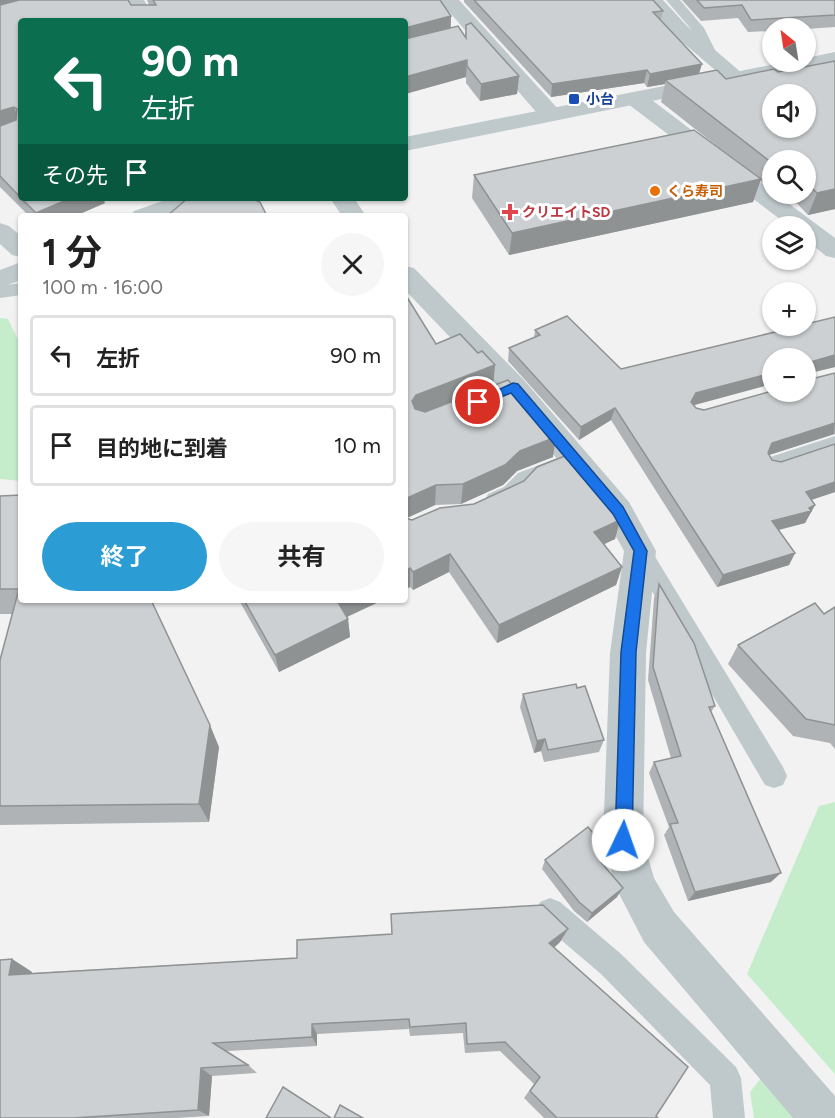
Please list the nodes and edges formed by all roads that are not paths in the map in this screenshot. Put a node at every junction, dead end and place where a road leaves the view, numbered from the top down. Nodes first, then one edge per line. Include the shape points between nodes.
1 (134, 0) edge
2 (449, 0) edge
3 (652, 0) edge
4 (673, 0) edge
5 (145, 18) edge
6 (711, 56) junction
7 (835, 58) edge
8 (736, 78) junction
9 (636, 99) junction
10 (551, 115) junction
11 (408, 143) edge
12 (186, 201) edge
13 (152, 213) edge
14 (790, 216) edge
15 (0, 231) edge
16 (816, 235) edge
17 (18, 246) edge
18 (835, 250) edge
19 (18, 271) edge
20 (408, 278) edge
21 (0, 280) edge
22 (18, 289) edge
23 (0, 292) edge
24 (835, 444) edge
25 (574, 459) junction
26 (774, 464) edge
27 (474, 510) edge
28 (640, 551) junction
29 (774, 776) dead end
30 (550, 912) edge
31 (729, 1118) edge
32 (824, 1118) edge

1 - 5 street
2 - 10 street via 471,34
3 - 6 street
4 - 6 lane via 697,28
6 - 8 street
7 - 8 street
8 - 9 street
9 - 10 street
9 - 14 street
10 - 11 street
12 - 13 street
15 - 17 street
16 - 18 street
19 - 21 street
20 - 25 street via 504,391
22 - 23 lane
24 - 26 lane
25 - 27 lane via 525,479 512,493
25 - 28 street via 618,510
28 - 29 lane
28 - 32 street via 628,652 623,840 636,886 659,927
30 - 31 lane via 611,964 725,1078

